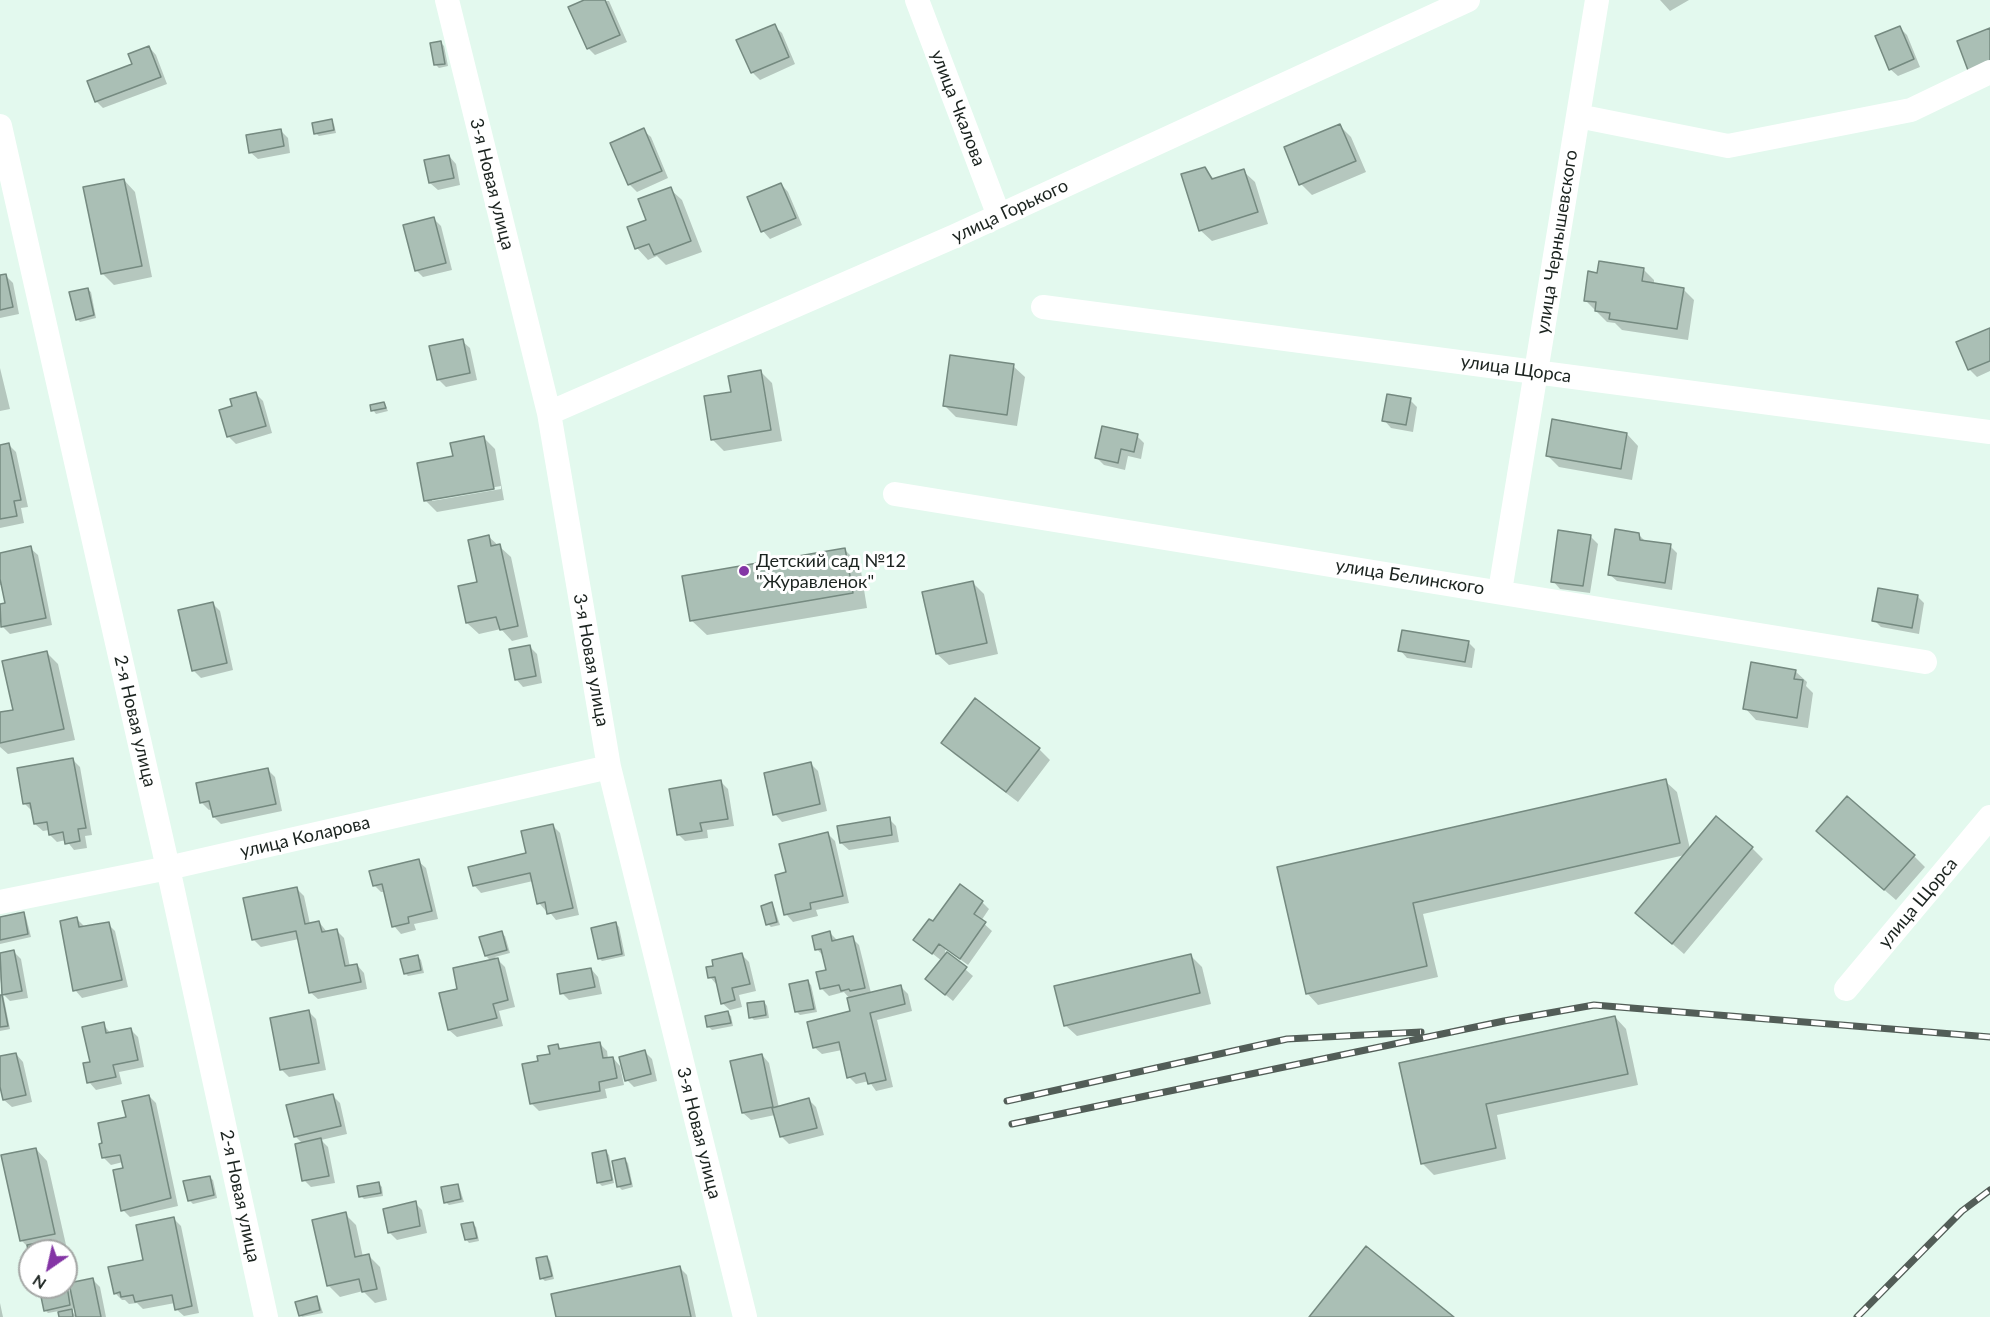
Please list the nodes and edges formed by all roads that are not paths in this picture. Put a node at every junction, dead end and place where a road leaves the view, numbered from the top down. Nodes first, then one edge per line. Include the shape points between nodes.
1 (447, 0) edge
2 (916, 0) edge
3 (1468, 0) edge
4 (1597, 0) edge
5 (1990, 72) edge
6 (1578, 116) junction
7 (0, 126) edge
8 (999, 216) junction
9 (1043, 307) dead end
10 (1536, 372) junction
11 (549, 413) junction
12 (1990, 432) edge
13 (895, 494) dead end
14 (1500, 591) junction
15 (1924, 662) dead end
16 (609, 766) junction
17 (1990, 817) edge
18 (168, 868) junction
19 (0, 902) edge
20 (1846, 989) dead end
21 (266, 1317) edge
22 (745, 1317) edge

1 - 11 street, 3-я Новая улица
2 - 8 street, улица Чкалова
3 - 8 street, улица Горького
4 - 6 street, улица Чернышевского
5 - 6 street via 1911,110 1728,146
6 - 10 street, улица Чернышевского
7 - 18 street, 2-я Новая улица
8 - 11 street, улица Горького
9 - 10 street, улица Щорса
10 - 12 street, улица Щорса
10 - 14 street, улица Чернышевского
11 - 16 street, 3-я Новая улица
13 - 14 street, улица Белинского
14 - 15 street, улица Белинского
16 - 18 street, улица Коларова
16 - 22 street, 3-я Новая улица
17 - 20 street, улица Щорса
18 - 19 street, улица Коларова
18 - 21 street, 2-я Новая улица

